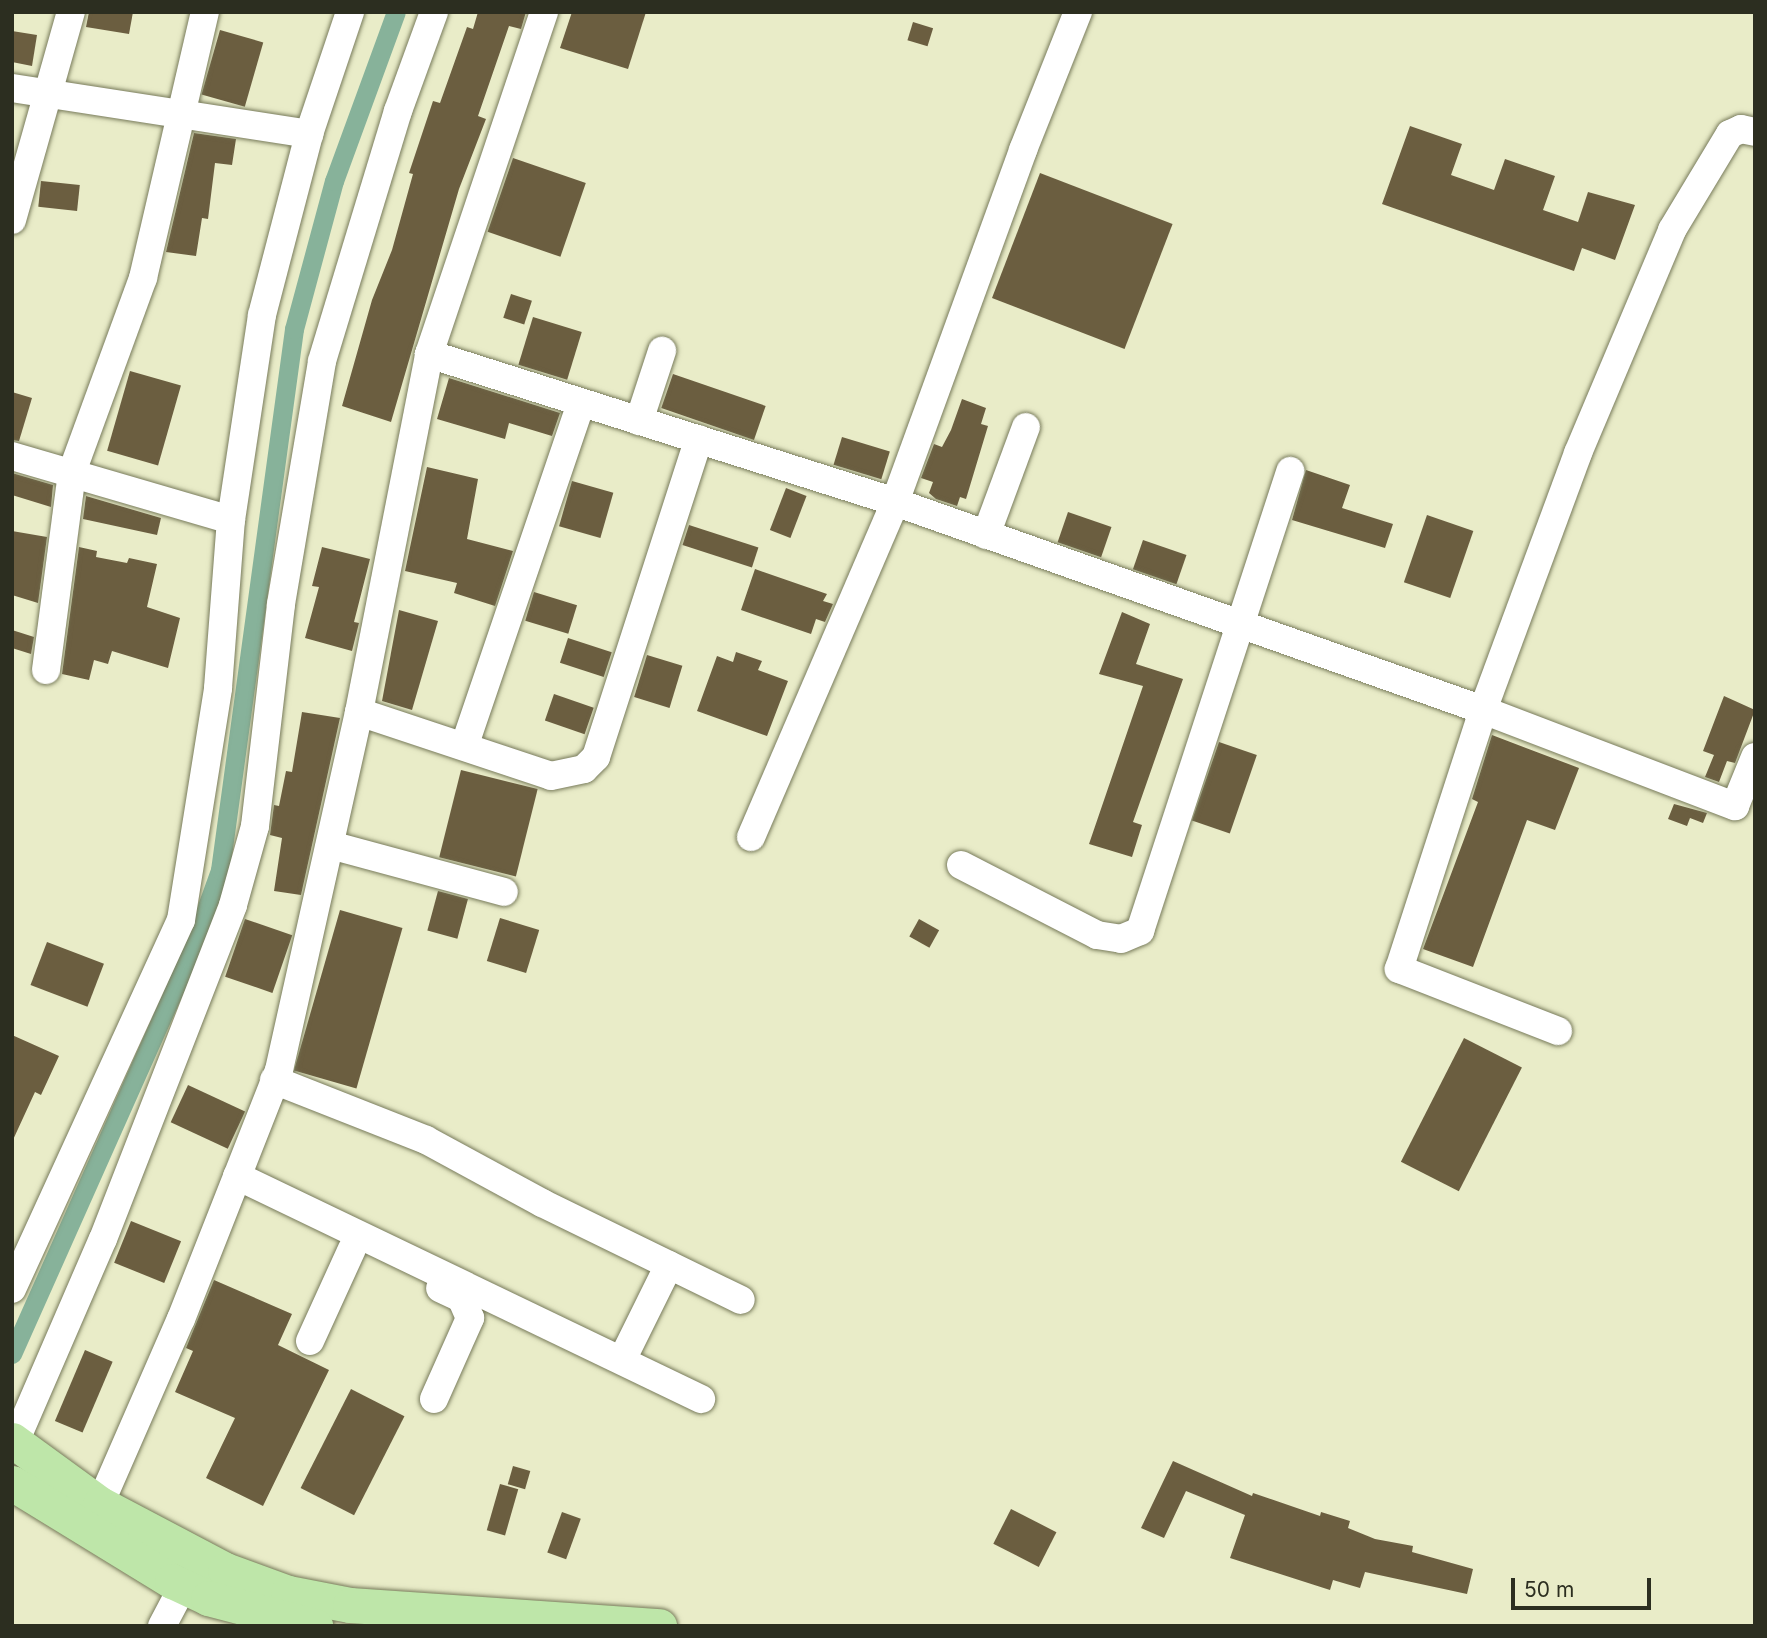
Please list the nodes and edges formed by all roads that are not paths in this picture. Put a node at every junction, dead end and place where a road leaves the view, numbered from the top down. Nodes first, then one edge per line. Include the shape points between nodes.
1 (71, 12) edge
2 (205, 12) edge
3 (350, 12) edge
4 (434, 12) edge
5 (544, 12) edge
6 (1078, 12) edge
7 (12, 88) edge
8 (51, 92) junction
9 (179, 112) junction
10 (1755, 132) edge
11 (309, 134) junction
12 (12, 220) edge
13 (662, 351) dead end
14 (429, 354) junction
15 (581, 402) junction
16 (639, 421) junction
17 (1026, 427) dead end
18 (699, 439) junction
19 (12, 456) edge
20 (1290, 471) dead end
21 (72, 472) junction
22 (895, 502) junction
23 (231, 520) junction
24 (986, 535) junction
25 (1237, 626) junction
26 (46, 670) dead end
27 (1483, 710) junction
28 (359, 712) junction
29 (465, 744) junction
30 (1755, 757) edge
31 (751, 837) dead end
32 (330, 845) junction
33 (961, 865) dead end
34 (504, 892) dead end
35 (1558, 1031) dead end
36 (274, 1080) junction
37 (233, 1186) junction
38 (352, 1250) junction
39 (669, 1265) junction
40 (12, 1289) edge
41 (741, 1300) dead end
42 (310, 1340) dead end
43 (622, 1360) junction
44 (434, 1399) dead end
45 (701, 1399) dead end
46 (14, 1441) edge
47 (12, 1483) edge
48 (100, 1504) junction
49 (183, 1586) junction
50 (162, 1626) edge
51 (315, 1626) edge
52 (659, 1626) edge

1 - 8 street
2 - 9 street
3 - 11 street
4 - 46 street via 398,111 322,360 281,604 255,825 233,905 103,1239
5 - 14 street
6 - 22 street
7 - 8 street
8 - 9 street
8 - 12 street
9 - 11 street
9 - 21 street via 144,278
10 - 27 street via 1741,129 1730,134 1672,230 1578,453
11 - 23 street via 262,315
13 - 16 street
14 - 15 street
14 - 28 street
15 - 16 street
15 - 29 street
16 - 18 street
17 - 24 street
18 - 22 street
18 - 29 street via 596,757 584,769 551,776
19 - 21 street
20 - 25 street
21 - 23 street
21 - 26 street
22 - 24 street
22 - 31 street
23 - 40 street via 218,688 181,920
24 - 25 street
25 - 27 street
25 - 33 street via 1140,931 1121,939 1097,935
27 - 30 street via 1735,806
27 - 35 street via 1399,969
28 - 29 street
28 - 32 street
32 - 34 street
32 - 36 street
36 - 37 street
36 - 39 street via 426,1140
37 - 38 street
37 - 43 street
37 - 48 street
38 - 42 street
38 - 44 street via 467,1304 468,1324
39 - 41 street
39 - 43 street
43 - 45 street
46 - 48 main road
47 - 49 main road via 136,1562
48 - 52 main road via 225,1570 288,1593 350,1605
49 - 50 street
49 - 51 main road via 279,1619

